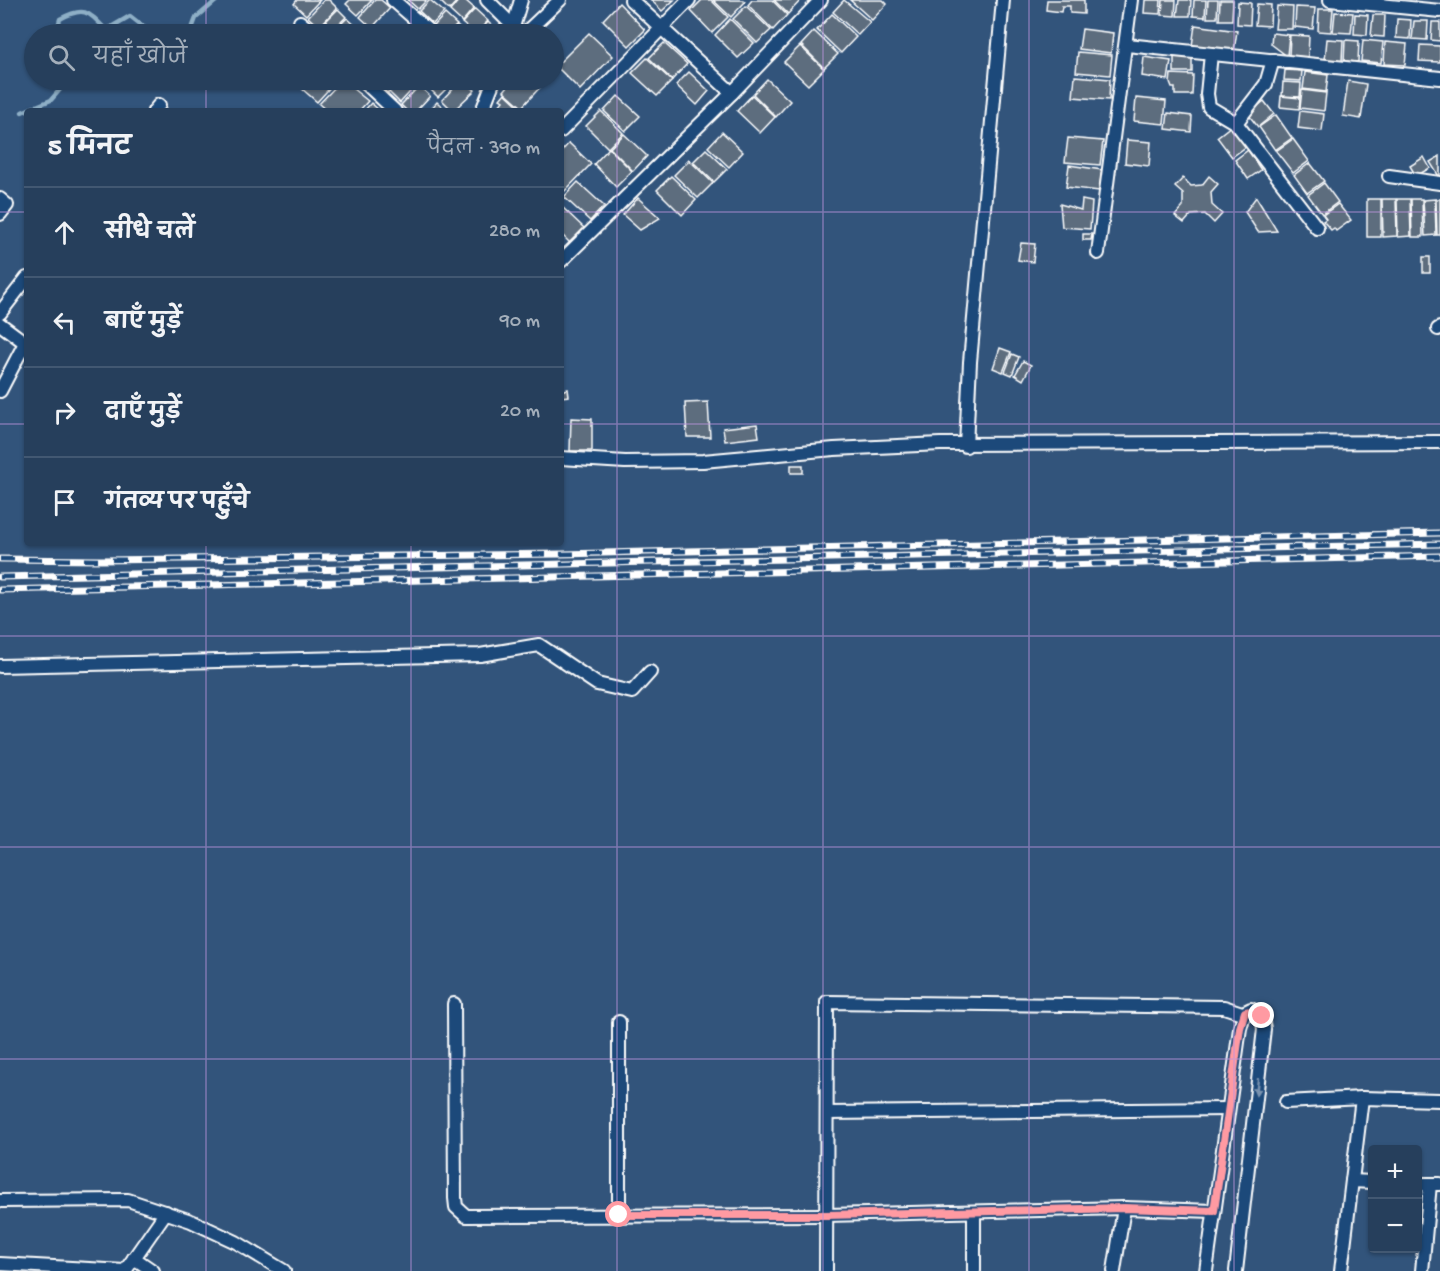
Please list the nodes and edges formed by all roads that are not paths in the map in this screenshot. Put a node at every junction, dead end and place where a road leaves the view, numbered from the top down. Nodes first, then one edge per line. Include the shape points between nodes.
1 (393, 0) edge
2 (486, 0) edge
3 (521, 0) edge
4 (560, 0) edge
5 (631, 0) edge
6 (689, 0) edge
7 (821, 0) edge
8 (1003, 0) edge
9 (1131, 0) edge
10 (1331, 0) edge
11 (1440, 10) edge
12 (300, 22) dead end
13 (302, 24) edge
14 (421, 24) edge
15 (507, 24) edge
16 (514, 24) edge
17 (535, 24) edge
18 (661, 28) junction
19 (1127, 45) junction
20 (1211, 54) junction
21 (1273, 60) junction
22 (1440, 78) edge
23 (373, 90) edge
24 (487, 90) edge
25 (732, 93) junction
26 (392, 108) edge
27 (483, 108) edge
28 (1236, 123) junction
29 (564, 128) edge
30 (1389, 176) dead end
31 (1440, 183) edge
32 (0, 199) edge
33 (0, 214) edge
34 (1317, 228) dead end
35 (1098, 253) dead end
36 (564, 258) edge
37 (24, 282) edge
38 (0, 313) edge
39 (0, 324) edge
40 (24, 342) edge
41 (24, 348) edge
42 (0, 391) edge
43 (1440, 442) edge
44 (966, 446) junction
45 (564, 458) edge
46 (0, 666) edge
47 (650, 672) dead end
48 (454, 1004) dead end
49 (1245, 1014) junction
50 (619, 1022) dead end
51 (1362, 1098) junction
52 (1440, 1100) edge
53 (1287, 1102) dead end
54 (1228, 1109) junction
55 (827, 1113) junction
56 (1352, 1181) junction
57 (1368, 1182) edge
58 (1429, 1184) edge
59 (0, 1201) edge
60 (1124, 1208) junction
61 (1214, 1211) junction
62 (166, 1212) junction
63 (974, 1212) junction
64 (619, 1215) junction
65 (826, 1215) junction
66 (134, 1258) junction
67 (0, 1264) edge
68 (28, 1268) edge
69 (283, 1270) edge
70 (125, 1271) edge
71 (153, 1271) edge
72 (826, 1271) edge
73 (974, 1271) edge
74 (1114, 1271) edge
75 (1206, 1271) edge
76 (1236, 1271) edge
77 (1341, 1271) edge
78 (1422, 1271) edge

1 - 14 street
2 - 15 street
3 - 16 street
4 - 17 street
5 - 18 street
6 - 18 street
7 - 25 street
8 - 44 street
9 - 19 street
10 - 11 street
12 - 13 street
18 - 25 street
18 - 29 street
19 - 20 street
19 - 35 street
20 - 21 street
20 - 28 street via 1209,107
21 - 22 street
21 - 28 street via 1266,84
23 - 26 street
24 - 27 street
25 - 36 street
28 - 34 street
30 - 31 street
32 - 33 street via 7,205
37 - 38 street
39 - 40 street
41 - 42 street
43 - 44 street
44 - 45 street via 834,449 703,461
46 - 47 street via 480,655 539,645 597,684 632,692
48 - 64 street via 455,1198 460,1213
49 - 54 street
49 - 55 street via 1224,1007 827,1002
49 -> 76 street via 1257,1010 1264,1029
50 - 64 street
51 - 52 street
51 - 53 street
51 - 56 street
54 - 55 street
54 - 61 street
55 - 65 street
56 - 57 street
56 - 77 street
58 - 78 street
59 - 62 street via 128,1200
60 - 61 street
60 - 63 street
60 - 74 street
61 - 75 street
62 - 66 street
62 - 69 street via 236,1242
63 - 65 street
63 - 73 street
64 - 65 street
65 - 72 street
66 - 70 street
66 - 71 street
67 - 68 street
68 - 70 street

